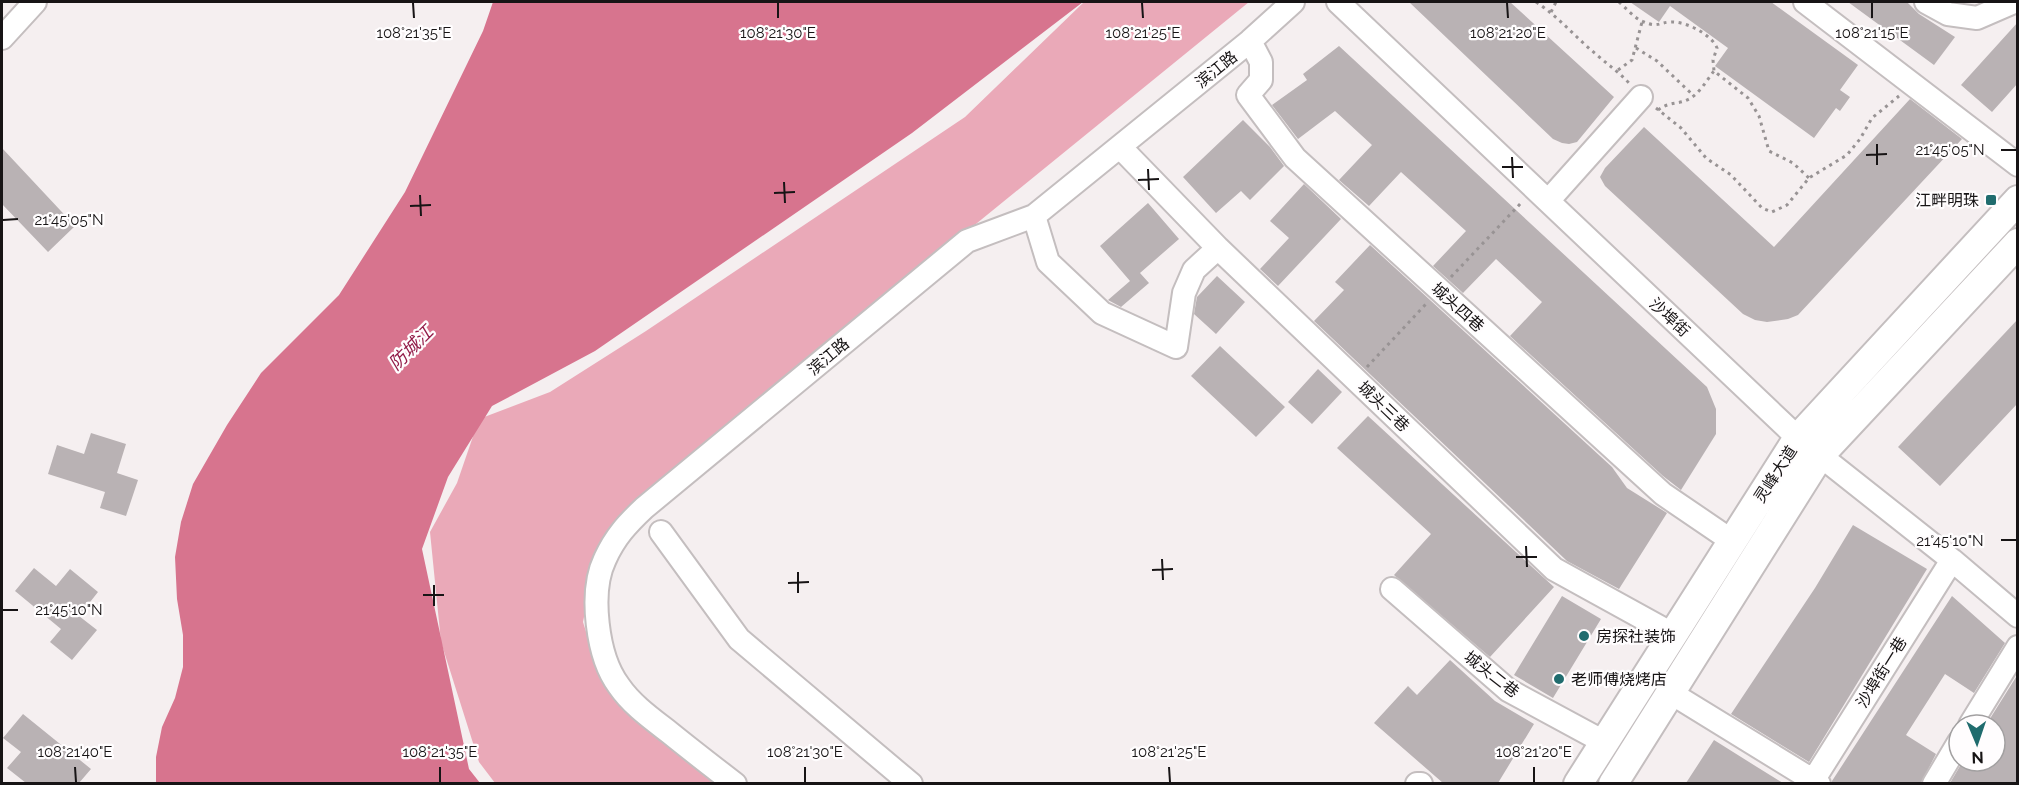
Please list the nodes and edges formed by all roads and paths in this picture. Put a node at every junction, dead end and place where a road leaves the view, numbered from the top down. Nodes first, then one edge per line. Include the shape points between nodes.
1 (35, 2) edge
2 (1293, 2) edge
3 (1338, 2) edge
4 (1536, 2) edge
5 (1556, 2) edge
6 (1619, 2) edge
7 (1805, 2) edge
8 (1926, 2) edge
9 (2014, 2) edge
10 (1551, 12) junction
11 (1642, 22) junction
12 (2, 38) edge
13 (1250, 41) junction
14 (1636, 48) junction
15 (1618, 70) junction
16 (1714, 71) junction
17 (1913, 85) junction
18 (1694, 96) junction
19 (1649, 103) junction
20 (1120, 147) junction
21 (2018, 165) edge
22 (1809, 178) junction
23 (2018, 200) edge
24 (1548, 201) junction
25 (1034, 216) junction
26 (2018, 243) edge
27 (1218, 248) junction
28 (1798, 438) junction
29 (1820, 455) junction
30 (661, 532) dead end
31 (1731, 541) junction
32 (1952, 560) junction
33 (1392, 589) dead end
34 (2018, 616) edge
35 (1672, 634) junction
36 (2018, 647) edge
37 (1671, 693) junction
38 (1977, 713) edge
39 (1604, 742) junction
40 (1947, 762) edge
41 (1815, 782) edge
42 (735, 783) edge
43 (911, 783) edge
44 (1578, 783) edge
45 (1613, 783) edge
46 (1934, 783) edge

1 - 12 street
2 - 13 street, 滨江路
3 - 24 street, 沙埠街
4 - 10 path
5 - 10 path
6 - 11 path
7 - 17 street
8 - 9 street via 1948,15 1977,18
10 - 15 path via 1596,55
11 - 14 path
11 - 16 path via 1689,25 1715,42 1718,48
13 - 20 street, 滨江路
13 - 31 street, 城头四巷 via 1261,62 1261,80 1248,95 1295,158 1663,494
14 - 15 path via 1632,60
14 - 18 path via 1657,61
15 - 19 path
16 - 18 path
16 - 22 path via 1748,98 1759,116 1768,151 1793,163
17 - 21 street
17 - 22 path via 1872,118 1847,155
18 - 19 path via 1686,101
19 - 22 path via 1681,128 1706,158 1731,175 1762,208 1772,212 1787,205
19 - 24 street
20 - 25 street, 滨江路
20 - 27 street, 城头三巷
23 - 28 main road, 灵峰大道
24 - 28 street, 沙埠街
25 - 27 street via 1048,262 1102,313 1176,347 1184,293 1194,270
25 - 42 street, 滨江路 via 967,241 644,508 623,527 604,560 597,586 598,624 604,658 618,686 640,709
26 - 29 main road, 灵峰大道
27 - 35 street, 城头三巷 via 1554,569
28 - 29 street, 沙埠街
28 - 31 main road, 灵峰大道
29 - 32 street, 沙埠街
29 - 37 main road, 灵峰大道
30 - 43 street via 739,639
31 - 35 main road, 灵峰大道
32 - 34 street, 沙埠街
32 - 41 street, 沙埠街一巷
33 - 39 street, 城头二巷 via 1508,690
35 - 39 main road, 灵峰大道
36 - 38 street
37 - 41 street
37 - 45 main road, 灵峰大道
39 - 44 main road, 灵峰大道
40 - 46 street

